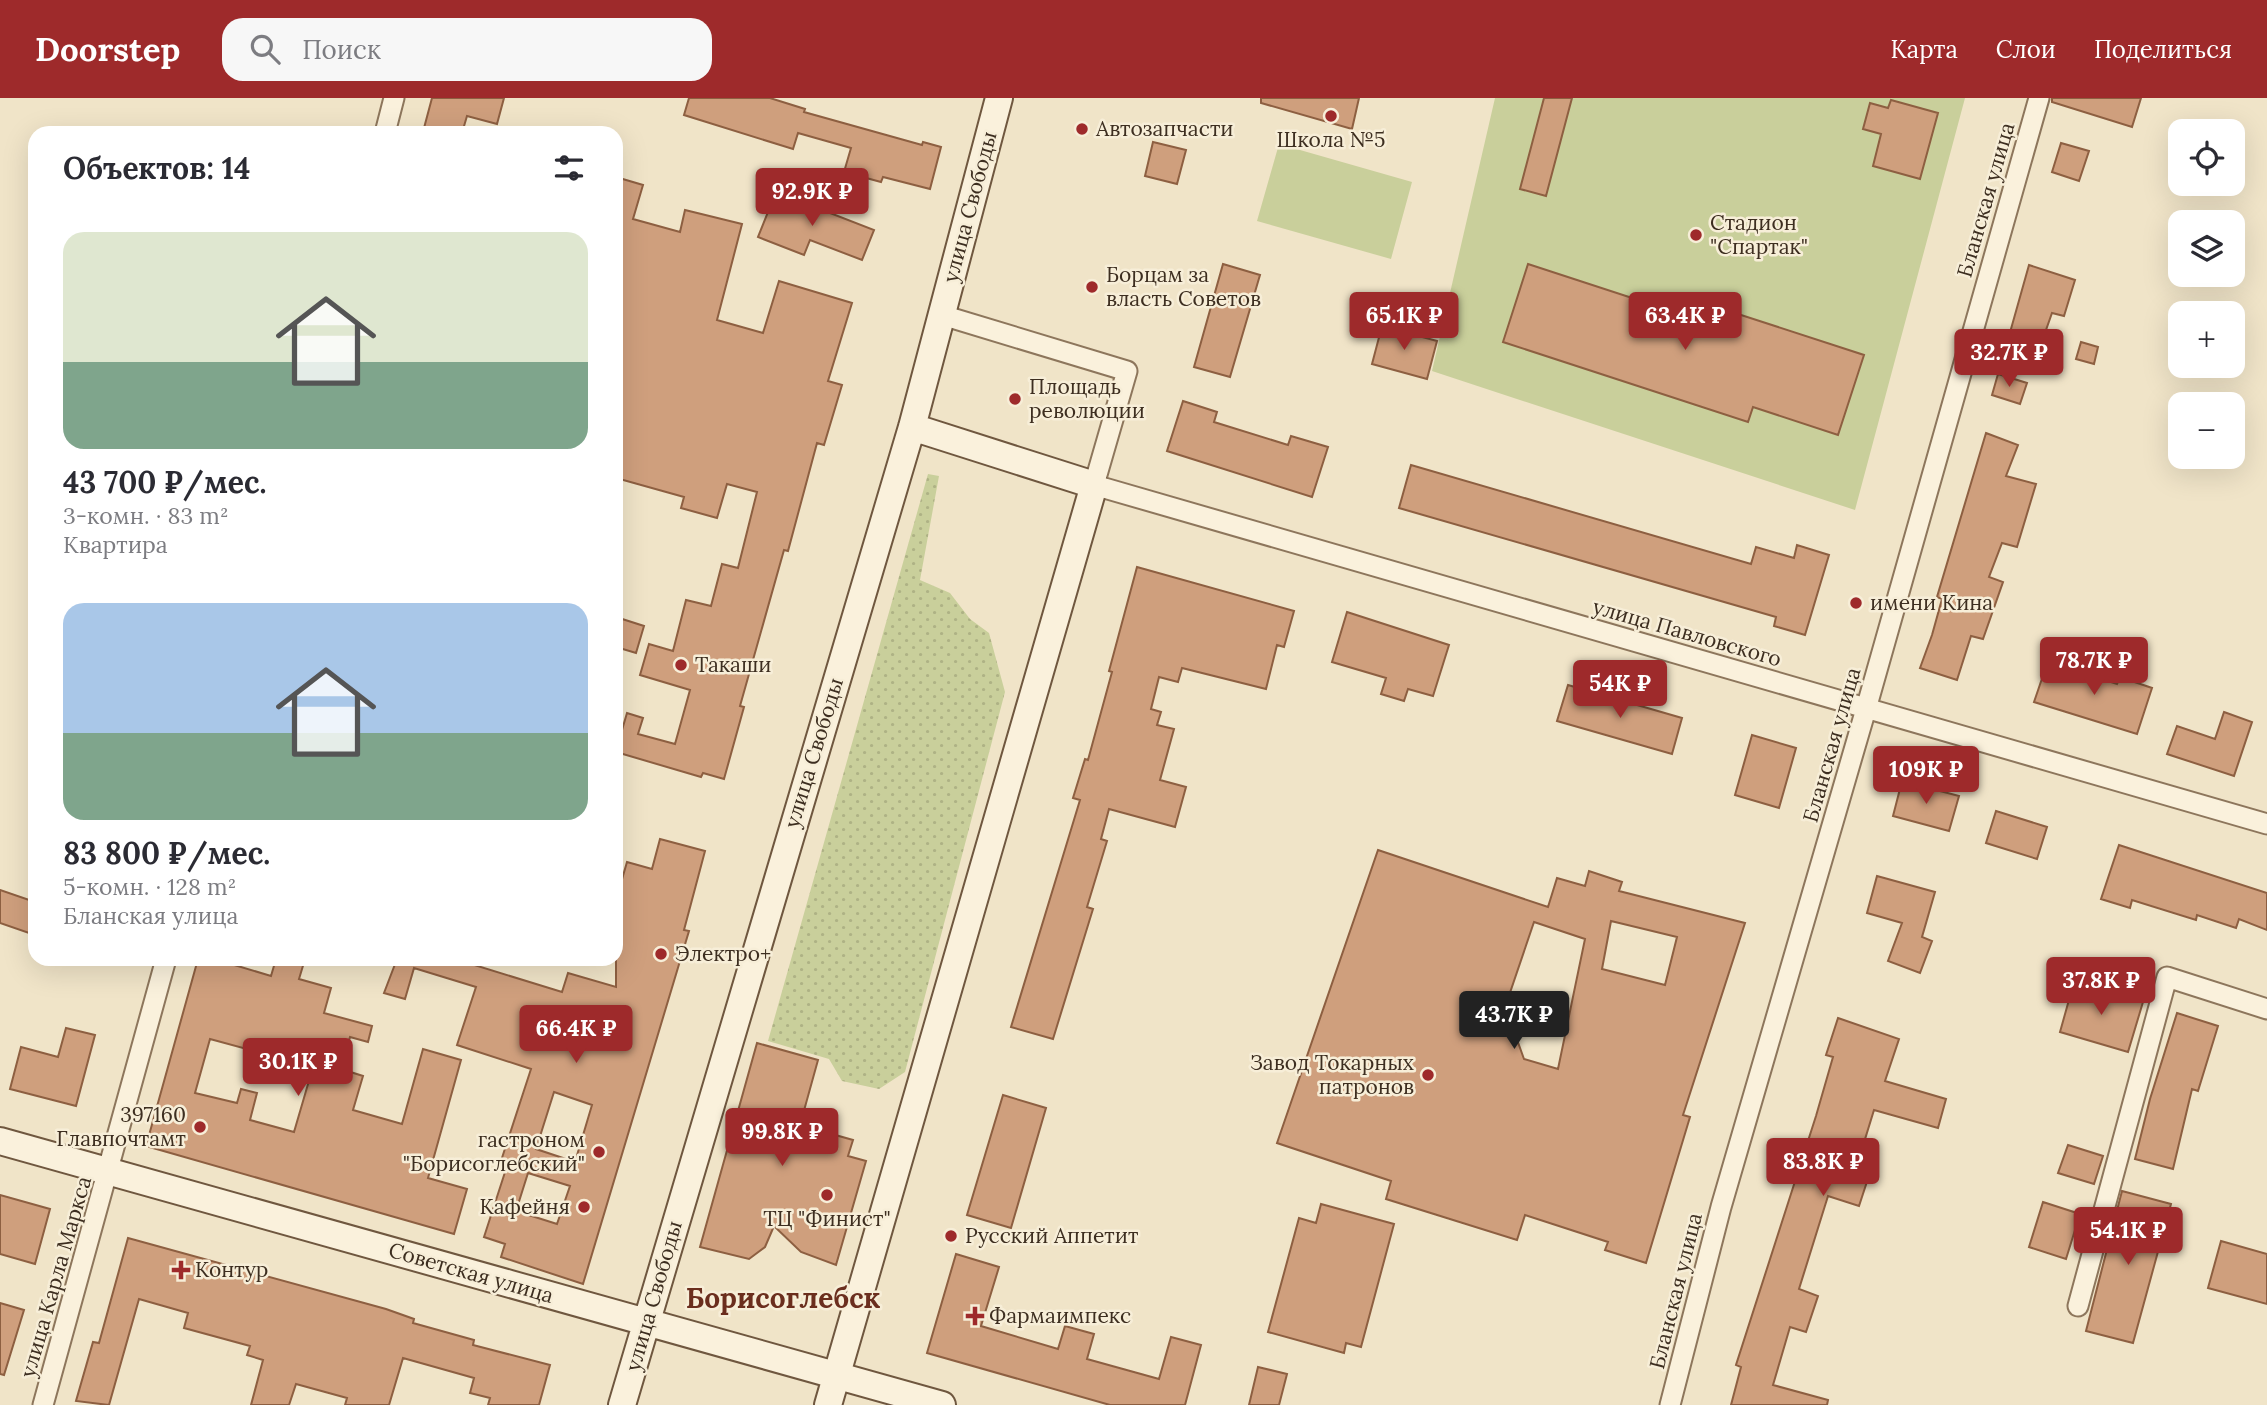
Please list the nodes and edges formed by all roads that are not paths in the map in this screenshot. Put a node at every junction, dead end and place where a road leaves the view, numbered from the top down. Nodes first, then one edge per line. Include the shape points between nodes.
1 (394, 98) edge
2 (999, 98) edge
3 (2039, 98) edge
4 (387, 126) edge
5 (942, 315) junction
6 (912, 427) junction
7 (1094, 485) junction
8 (1866, 709) junction
9 (2267, 824) edge
10 (164, 966) edge
11 (2267, 1009) edge
12 (0, 1141) edge
13 (110, 1172) junction
14 (2078, 1306) dead end
15 (646, 1322) junction
16 (837, 1376) junction
17 (43, 1405) edge
18 (622, 1405) edge
19 (828, 1405) edge
20 (942, 1405) edge
21 (1670, 1405) edge

1 - 4 street
2 - 5 main road, улица Свободы
3 - 8 street, Бланская улица
5 - 6 main road, улица Свободы
5 - 7 street via 1127,371
6 - 7 main road
6 - 15 main road, улица Свободы
7 - 8 street, улица Павловского
7 - 16 main road
8 - 9 street, улица Павловского
8 - 21 street, Бланская улица via 1721,1207
10 - 13 street, улица Карла Маркса
11 - 14 street via 2167,977
12 - 13 main road, Советская улица
13 - 15 main road, Советская улица
13 - 17 street, улица Карла Маркса
15 - 16 main road, Советская улица
15 - 18 main road, улица Свободы
16 - 19 main road
16 - 20 main road, Советская улица

